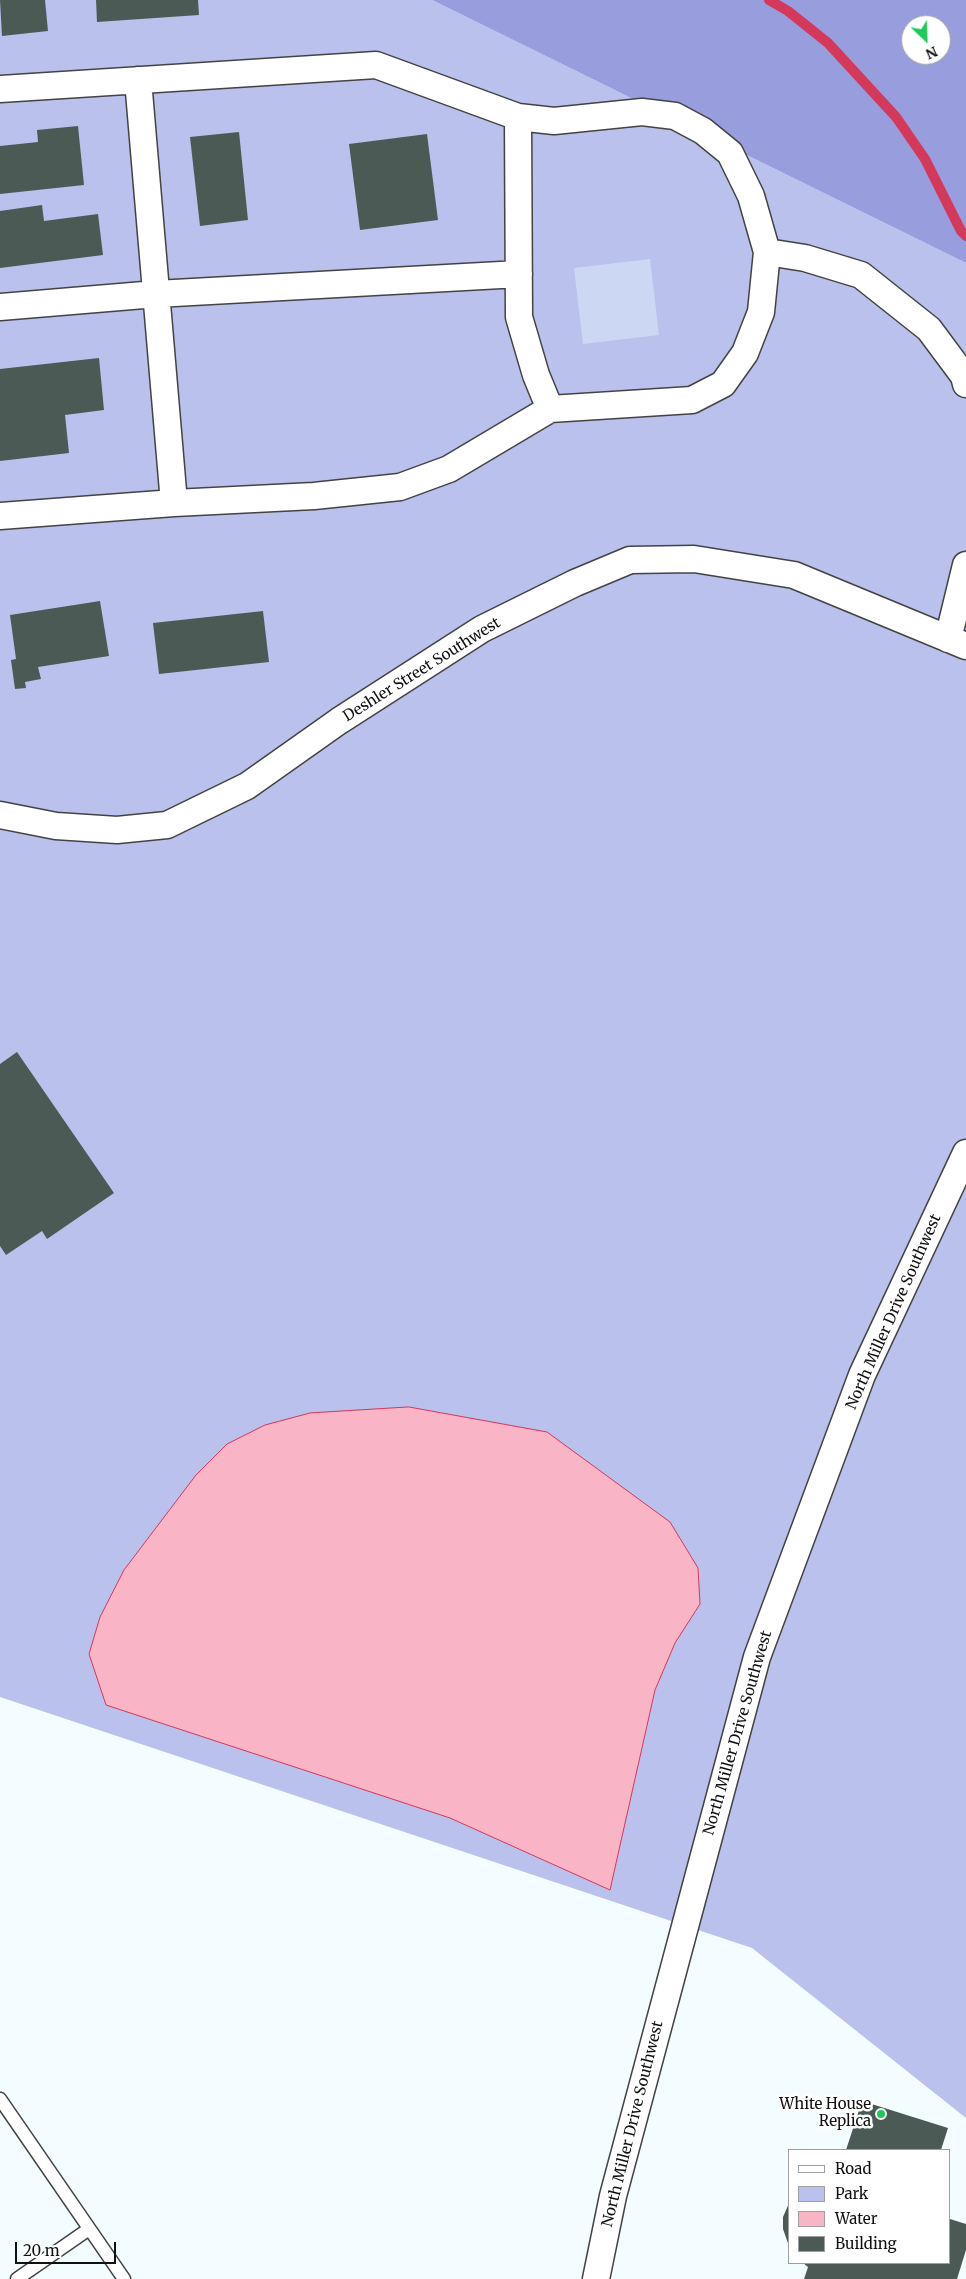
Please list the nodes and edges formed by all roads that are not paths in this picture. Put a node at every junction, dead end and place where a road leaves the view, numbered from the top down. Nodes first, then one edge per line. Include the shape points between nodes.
1 (138, 80) junction
2 (0, 89) edge
3 (518, 117) junction
4 (767, 252) junction
5 (519, 274) junction
6 (156, 294) junction
7 (0, 307) edge
8 (966, 384) edge
9 (550, 409) junction
10 (174, 503) junction
11 (0, 516) edge
12 (966, 565) edge
13 (957, 642) edge
14 (0, 815) edge
15 (966, 1153) edge
16 (0, 2099) edge
17 (89, 2229) junction
18 (17, 2279) edge
19 (124, 2279) edge
20 (596, 2279) edge

1 - 2 street
1 - 3 street via 376,65
1 - 6 street
3 - 4 street via 554,122 642,112 674,116 703,131 730,153 750,196
3 - 5 street
4 - 8 street via 805,258 861,276 929,329 964,376
4 - 9 street via 761,312 745,353 722,384 692,400
5 - 6 street
5 - 9 street via 519,317
6 - 7 street
6 - 10 street
9 - 10 street via 449,469 400,487 314,496
10 - 11 street
12 - 13 street
13 - 14 street, Deshler Street Southwest via 794,575 694,558 630,560 575,582 482,629 339,721 247,786 167,824 117,830 56,826
15 - 20 street, North Miller Drive Southwest via 862,1375 757,1657 613,2196
16 - 17 lane
17 - 18 lane
17 - 19 lane

